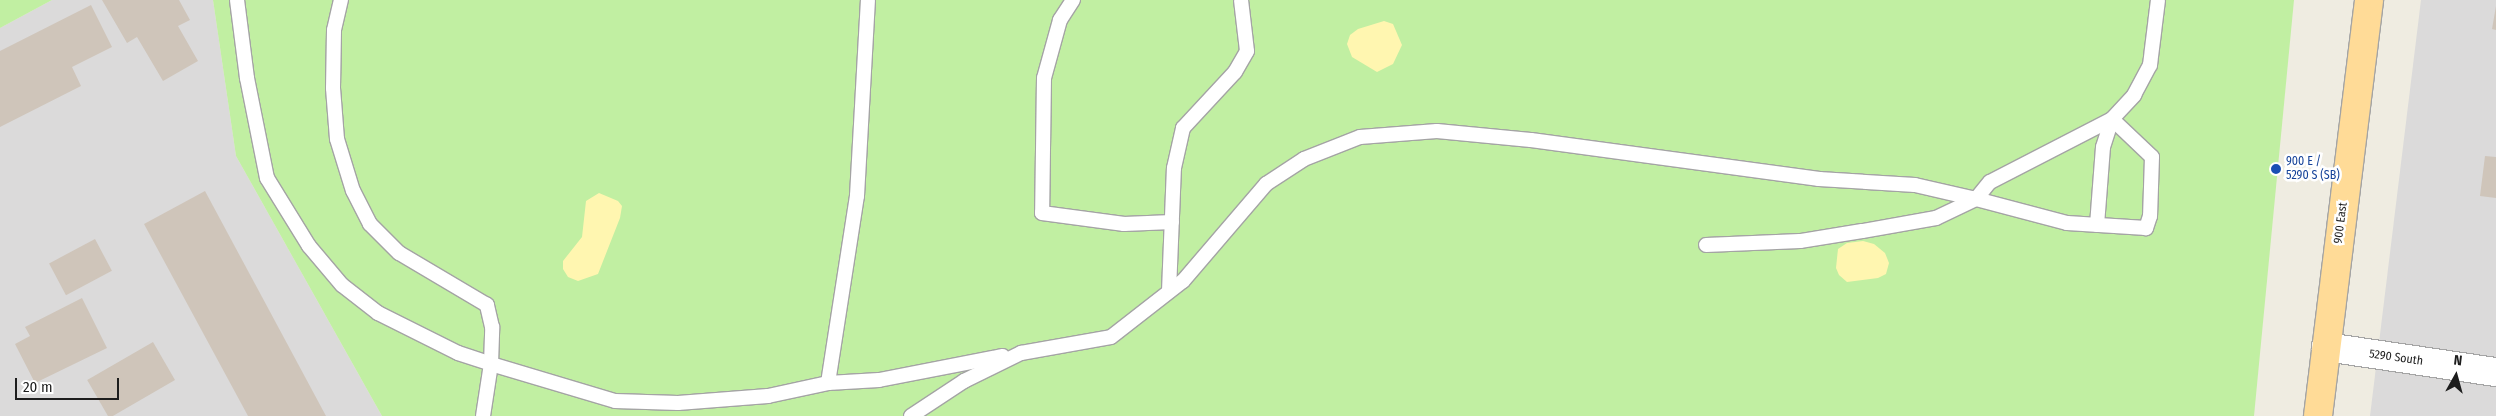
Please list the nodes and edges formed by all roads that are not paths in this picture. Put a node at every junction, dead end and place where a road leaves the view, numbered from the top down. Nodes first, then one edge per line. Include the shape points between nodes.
1 (237, 0) edge
2 (341, 0) edge
3 (868, 0) edge
4 (1073, 0) edge
5 (1241, 0) edge
6 (2158, 0) edge
7 (2369, 0) edge
8 (2112, 119) junction
9 (1976, 199) junction
10 (1172, 222) junction
11 (2097, 225) junction
12 (1706, 245) dead end
13 (1169, 291) junction
14 (2326, 347) junction
15 (1021, 353) junction
16 (491, 364) junction
17 (2496, 372) edge
18 (828, 383) junction
19 (482, 416) edge
20 (911, 416) edge
21 (2318, 416) edge

1 - 16 lane via 247,78 267,178 309,246 342,285 378,313 458,353
2 - 16 lane via 334,30 333,88 337,139 353,190 370,224 399,253 487,305 492,327
3 - 18 lane via 857,196
4 - 10 lane via 1060,20 1044,78 1042,213 1124,224
5 - 10 lane via 1247,51 1235,72 1183,128 1174,168
6 - 8 lane via 2150,64 2134,96
7 - 14 main road, 900 East
8 - 9 lane via 1990,182
8 - 11 lane via 2103,147
8 - 11 lane via 2152,157 2150,216 2146,228
9 - 11 lane via 2067,223
9 - 12 lane via 1936,218 1862,231 1800,240
9 - 13 lane via 1915,185 1819,179 1437,131 1360,137 1304,159 1266,184 1183,281
10 - 13 lane
13 - 15 lane via 1111,337
14 - 17 street, 5290 South
14 - 21 main road, 900 East
15 - 18 lane via 879,380
15 - 20 lane via 964,381
16 - 18 lane via 615,401 678,403 768,396
16 - 19 lane

